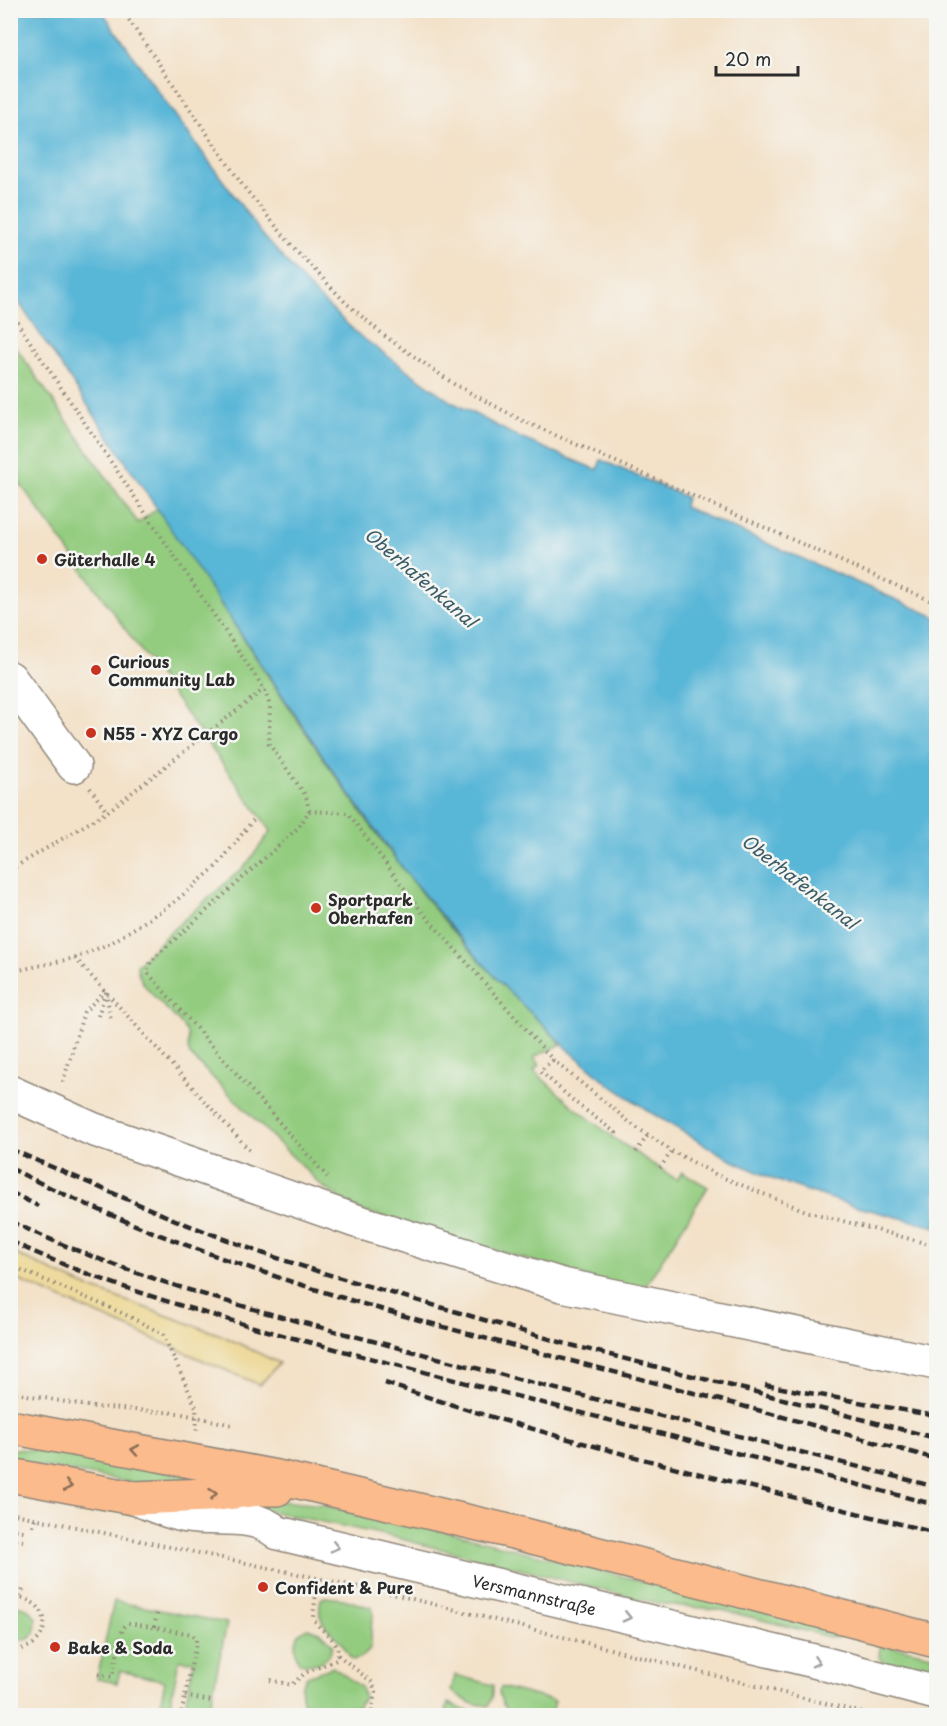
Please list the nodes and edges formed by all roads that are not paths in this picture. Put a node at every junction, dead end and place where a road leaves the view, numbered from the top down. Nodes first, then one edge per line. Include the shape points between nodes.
1 (10, 678) edge
2 (74, 766) dead end
3 (10, 1092) edge
4 (936, 1363) edge
5 (10, 1428) edge
6 (10, 1475) edge
7 (333, 1491) junction
8 (133, 1498) junction
9 (936, 1641) edge
10 (936, 1694) edge

1 - 2 lane
3 - 4 lane via 92,1129 353,1220 562,1286
7 -> 5 main road, Versmannstraße via 193,1460
6 -> 8 main road, Versmannstraße
8 -> 7 main road, Versmannstraße via 258,1489
7 - 9 main road, Versmannstraße via 517,1533
8 -> 10 lane, Versmannstraße via 186,1515 252,1520 278,1533

